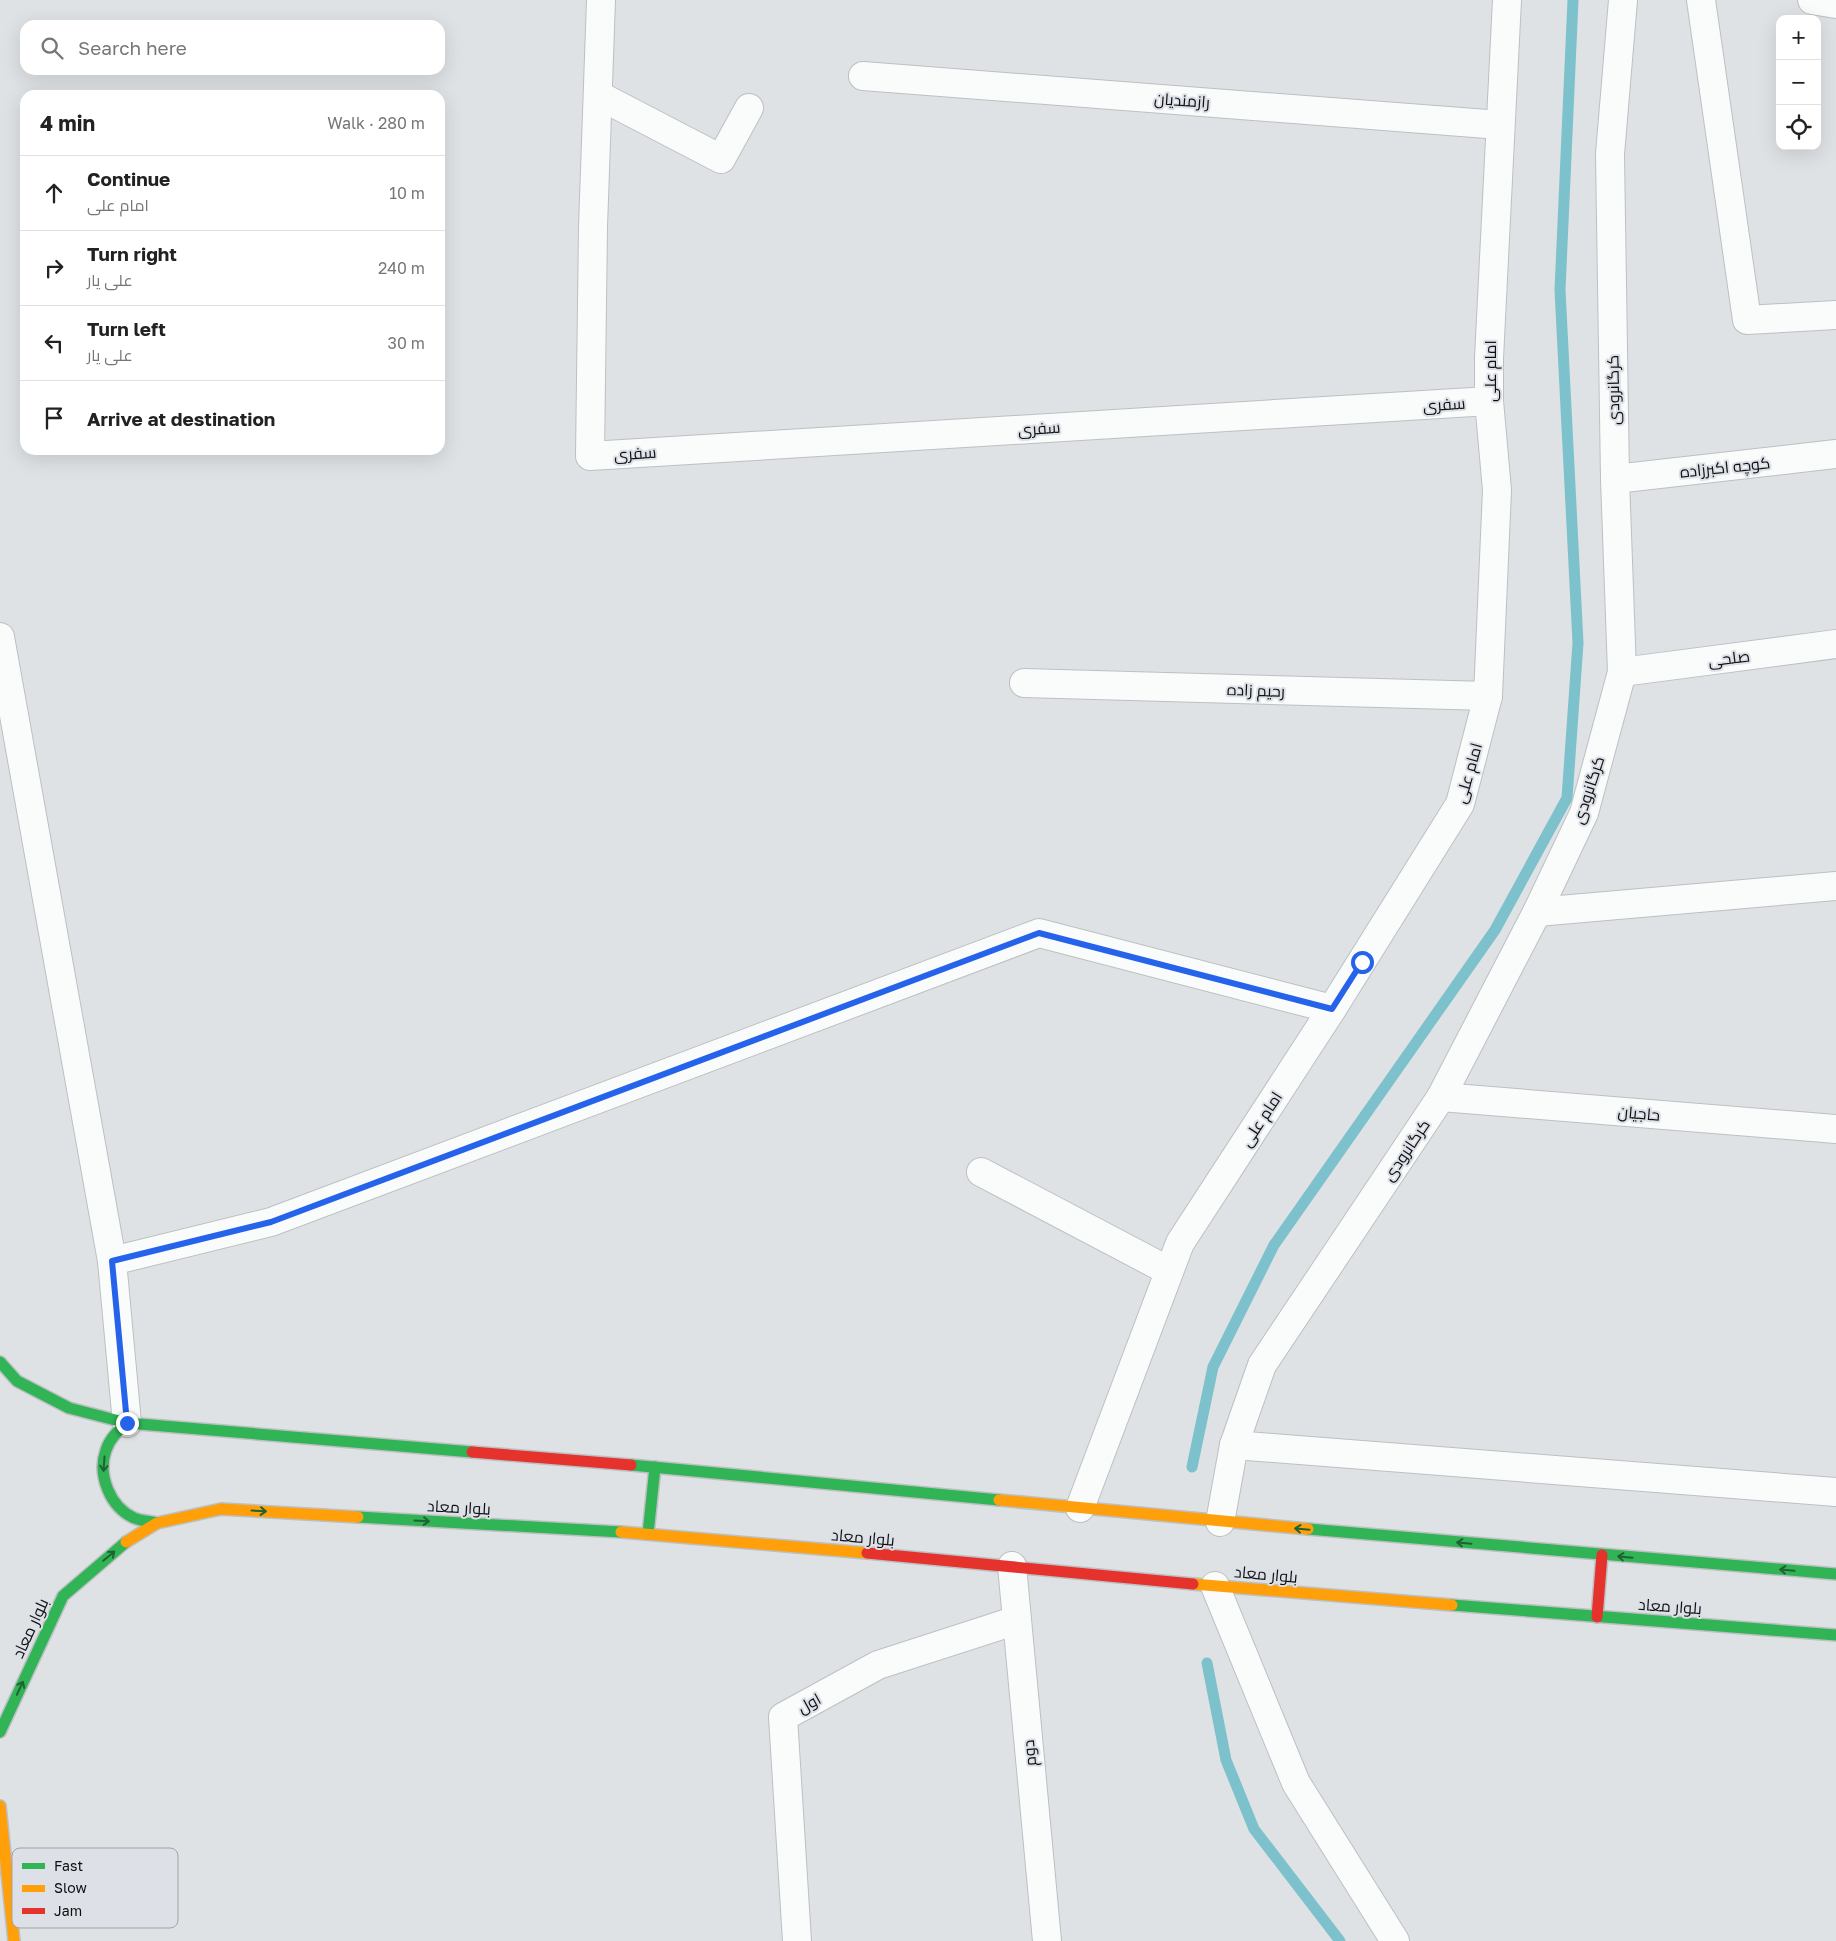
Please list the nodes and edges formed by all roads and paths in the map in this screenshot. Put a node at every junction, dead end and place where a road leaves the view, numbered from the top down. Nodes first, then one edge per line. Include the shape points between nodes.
1 (601, 0) edge
2 (1507, 0) edge
3 (1623, 0) edge
4 (1701, 0) edge
5 (1812, 0) edge
6 (1836, 4) edge
7 (863, 76) dead end
8 (598, 94) junction
9 (750, 108) dead end
10 (1500, 125) junction
11 (1836, 315) edge
12 (1489, 401) junction
13 (1836, 454) edge
14 (1615, 479) junction
15 (0, 637) edge
16 (1836, 644) edge
17 (1622, 672) junction
18 (1024, 684) dead end
19 (1488, 696) junction
20 (1836, 886) edge
21 (1537, 912) junction
22 (1332, 1009) junction
23 (1441, 1097) junction
24 (1836, 1129) edge
25 (981, 1172) dead end
26 (112, 1261) junction
27 (1169, 1271) junction
28 (0, 1362) edge
29 (127, 1423) junction
30 (1234, 1445) junction
31 (655, 1467) junction
32 (1836, 1492) edge
33 (1080, 1508) junction
34 (1220, 1522) junction
35 (157, 1523) junction
36 (648, 1534) junction
37 (1602, 1555) junction
38 (1012, 1566) junction
39 (1836, 1574) edge
40 (1215, 1586) junction
41 (1596, 1617) junction
42 (1017, 1620) junction
43 (1836, 1635) edge
44 (0, 1732) edge
45 (0, 1806) edge
46 (12, 1922) edge
47 (13, 1928) edge
48 (14, 1941) edge
49 (797, 1941) edge
50 (1048, 1941) edge
51 (1395, 1941) edge

1 - 8 street
2 - 10 street, امام علی
3 - 14 street, کرگانرودی via 1610,154
4 - 11 street via 1747,320
5 - 6 street
7 - 10 street, رازمندیان
8 - 9 street via 721,159
8 - 12 street, سفری via 590,456
10 - 12 street, امام علی
12 - 19 street, امام علی via 1496,490
13 - 14 street, کوچه اکبرزاده
14 - 17 street, کرگانرودی
15 - 26 street
16 - 17 street, صلحی
17 - 21 street, کرگانرودی via 1584,813
18 - 19 street, رحیم زاده
19 - 22 street, امام علی via 1460,804
20 - 21 street
21 - 23 street, کرگانرودی
22 - 26 street via 1039,933 271,1222
22 - 27 street, امام علی via 1180,1243
23 - 24 street, حاجیان
23 - 30 street, کرگانرودی via 1262,1365
25 - 27 street
26 - 29 street
27 - 33 street, امام علی
28 - 29 main road via 17,1381 69,1408
29 - 31 main road
29 -> 35 main road via 110,1439 102,1461 104,1484 115,1504 134,1518
30 - 32 street
30 - 34 street, کرگانرودی
31 - 33 main road
31 - 36 main road
33 - 34 main road
37 -> 34 main road
35 -> 36 main road, بلوار معاد via 221,1509
44 -> 35 main road, بلوار معاد via 63,1596 130,1538
36 - 38 main road, بلوار معاد
39 -> 37 main road
37 - 41 main road
38 - 40 main road, بلوار معاد
38 - 42 street, دوم
40 - 41 main road, بلوار معاد
40 - 51 street via 1296,1783
41 - 43 main road, بلوار معاد
42 - 49 street, اول via 878,1665 783,1717
42 - 50 street, دوم
45 - 46 main road
47 - 48 main road

